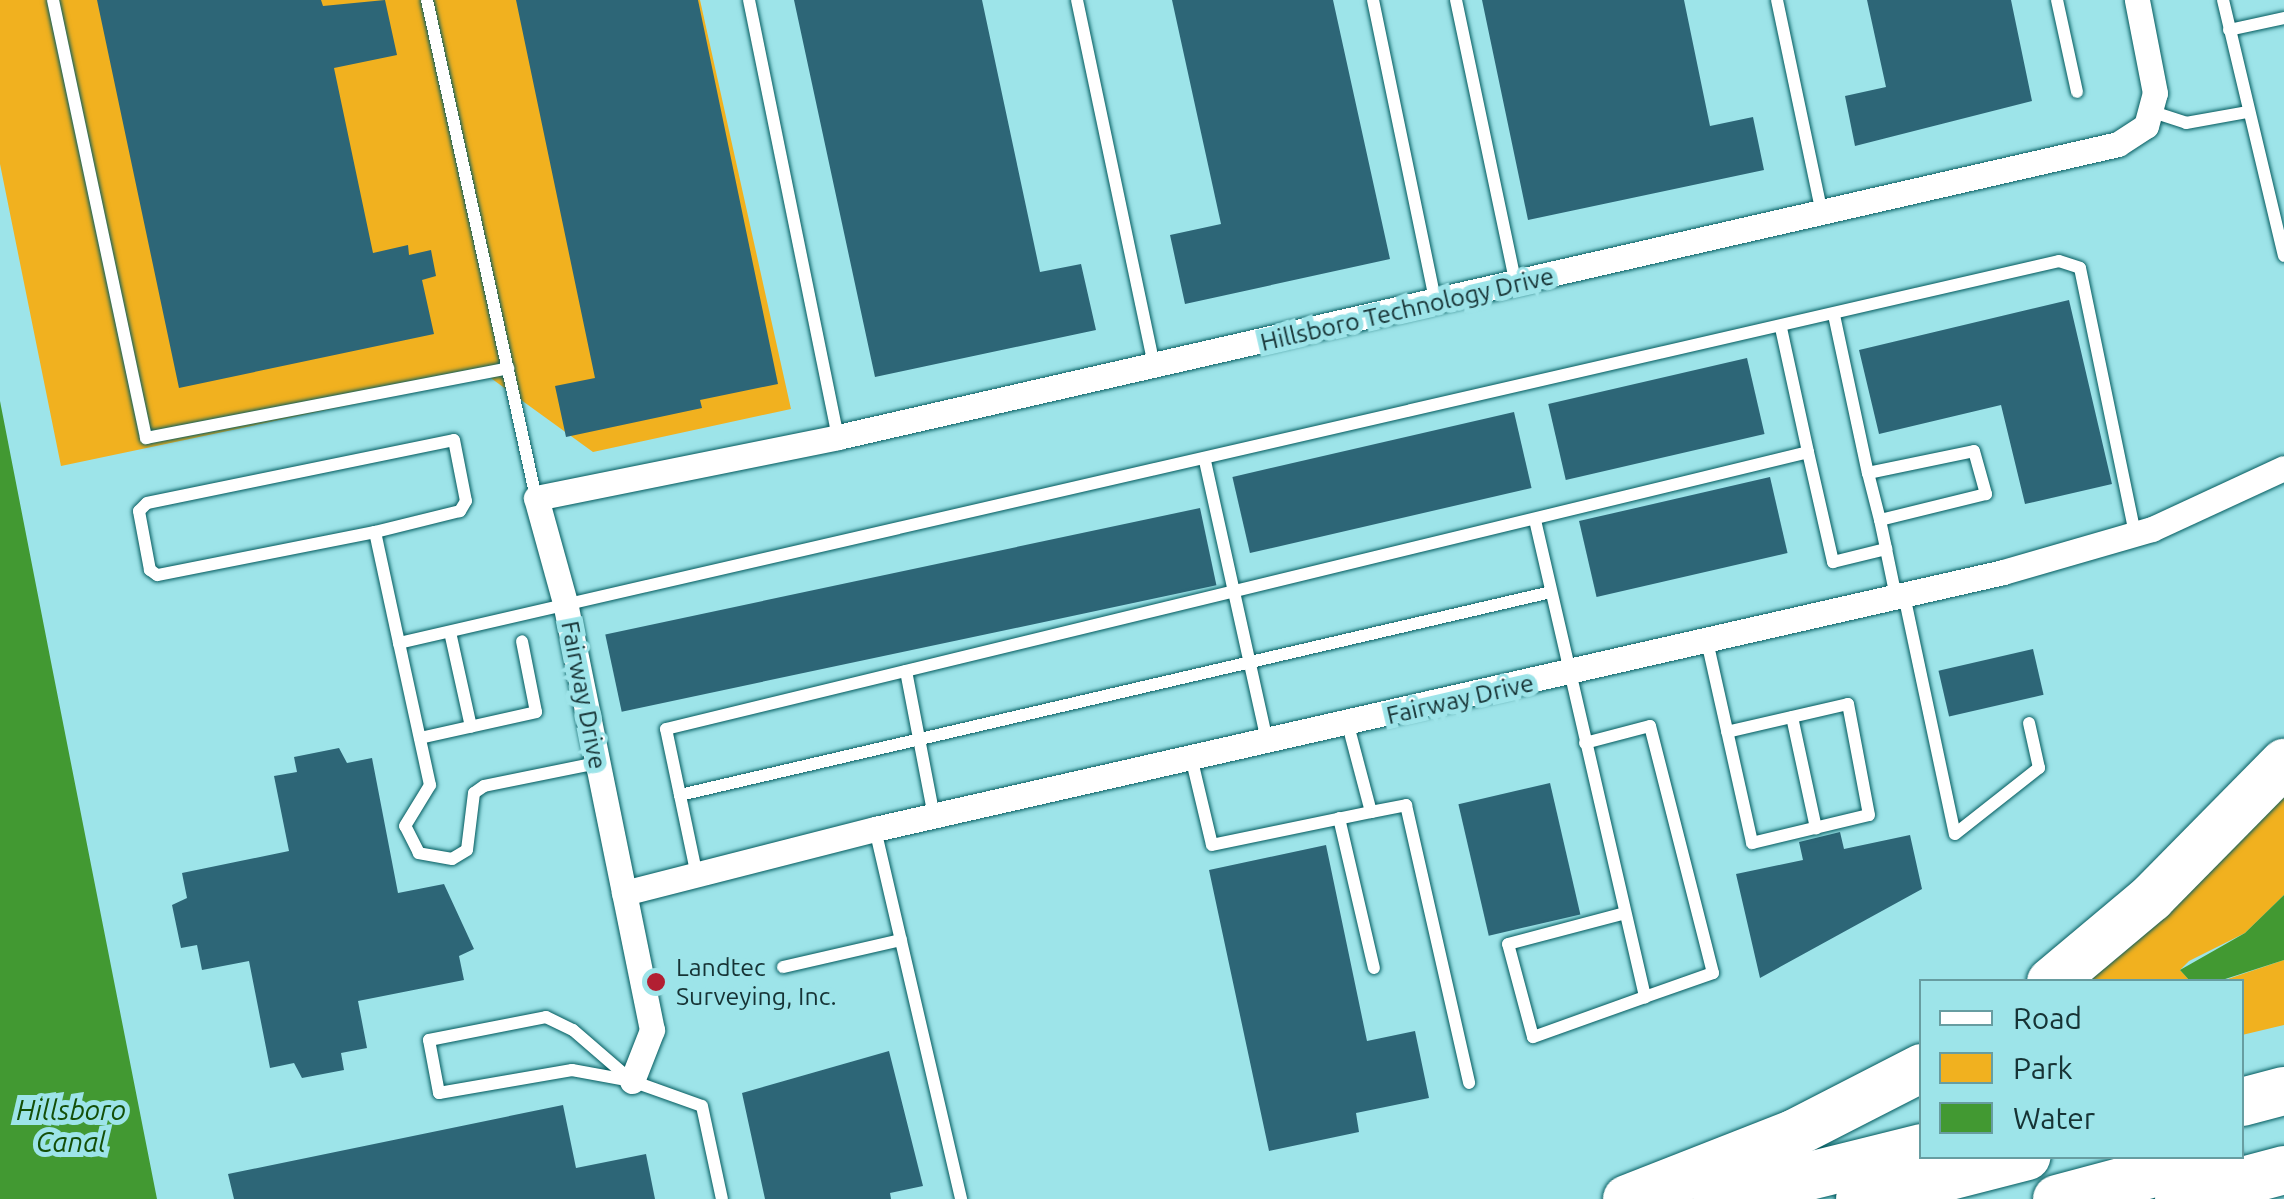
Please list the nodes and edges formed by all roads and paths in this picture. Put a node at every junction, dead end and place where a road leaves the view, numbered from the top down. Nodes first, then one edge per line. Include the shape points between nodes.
1 (53, 0) edge
2 (427, 0) edge
3 (749, 0) edge
4 (1076, 0) edge
5 (1373, 0) edge
6 (1456, 0) edge
7 (1777, 0) edge
8 (2058, 0) edge
9 (2137, 0) edge
10 (2222, 0) edge
11 (2284, 18) edge
12 (2229, 30) junction
13 (2076, 92) dead end
14 (2150, 111) junction
15 (2248, 112) junction
16 (1822, 214) junction
17 (2284, 256) edge
18 (1516, 285) junction
19 (1435, 303) junction
20 (1834, 315) junction
21 (1780, 328) junction
22 (1154, 366) junction
23 (508, 368) junction
24 (838, 437) junction
25 (1808, 452) junction
26 (1206, 461) junction
27 (2284, 468) edge
28 (1868, 474) junction
29 (536, 498) junction
30 (1536, 520) junction
31 (1880, 520) junction
32 (374, 532) junction
33 (2135, 534) junction
34 (1886, 549) junction
35 (1551, 592) junction
36 (1235, 595) junction
37 (1900, 596) junction
38 (566, 606) junction
39 (450, 632) junction
40 (522, 641) dead end
41 (1707, 641) junction
42 (399, 643) junction
43 (1249, 662) junction
44 (906, 671) junction
45 (1569, 673) junction
46 (1792, 717) junction
47 (2029, 722) dead end
48 (1348, 724) junction
49 (471, 726) junction
50 (1727, 732) junction
51 (420, 738) junction
52 (920, 739) junction
53 (1585, 743) junction
54 (1267, 744) junction
55 (1192, 761) junction
56 (597, 762) junction
57 (2284, 763) edge
58 (680, 795) junction
59 (1371, 812) junction
60 (934, 816) junction
61 (1339, 818) junction
62 (1816, 828) junction
63 (875, 829) junction
64 (697, 876) junction
65 (624, 893) junction
66 (1625, 912) junction
67 (901, 940) junction
68 (783, 967) dead end
69 (1374, 968) dead end
70 (2054, 979) edge
71 (1644, 996) junction
72 (2284, 1059) edge
73 (2244, 1069) edge
74 (1919, 1070) edge
75 (632, 1080) junction
76 (1470, 1084) dead end
77 (2284, 1091) edge
78 (2244, 1101) edge
79 (2284, 1139) edge
80 (1919, 1149) edge
81 (2244, 1149) edge
82 (2015, 1159) edge
83 (2206, 1159) edge
84 (2284, 1170) edge
85 (722, 1199) edge
86 (961, 1199) edge
87 (1627, 1199) edge
88 (1716, 1199) edge
89 (1860, 1199) edge
90 (2057, 1199) edge
91 (2176, 1199) edge

1 - 23 lane via 146,438
2 - 23 lane
3 - 24 lane
4 - 22 lane
5 - 19 lane
6 - 18 lane
7 - 16 lane
8 - 13 lane
9 - 14 street via 2155,92
10 - 12 lane
11 - 12 lane
12 - 15 lane
14 - 15 lane via 2186,122
14 - 16 street, Hillsboro Technology Drive via 2146,126 2118,144
15 - 17 lane
16 - 18 street, Hillsboro Technology Drive
18 - 19 street, Hillsboro Technology Drive
19 - 22 street, Hillsboro Technology Drive
20 - 21 lane
20 - 28 lane
20 - 33 lane via 2058,260 2080,268
21 - 25 lane
21 - 26 lane
22 - 24 street, Hillsboro Technology Drive
23 - 29 lane
24 - 29 street, Hillsboro Technology Drive
25 - 30 lane
25 - 34 lane via 1834,562
26 - 36 lane
26 - 38 lane
27 - 33 street, Fairway Drive
28 - 31 lane
28 - 31 lane via 1974,451 1986,494
29 - 38 street, Fairway Drive
30 - 35 lane
30 - 36 lane
31 - 34 lane
32 - 32 lane via 460,511 466,501 454,440 146,503 139,512 150,570 158,574
32 - 42 lane
33 - 37 street, Fairway Drive
34 - 37 lane
35 - 43 lane
35 - 45 lane
36 - 43 lane
36 - 44 lane
37 - 41 street, Fairway Drive
37 - 47 lane via 1955,834 2039,768
38 - 39 lane
38 - 56 street, Fairway Drive
39 - 42 lane
39 - 49 lane
40 - 49 lane via 536,712
41 - 45 street, Fairway Drive
41 - 50 lane
42 - 51 lane
43 - 52 lane
43 - 54 lane
44 - 52 lane
44 - 58 lane via 666,729
45 - 48 street, Fairway Drive
45 - 53 lane
46 - 50 lane
46 - 62 lane
46 - 62 lane via 1848,704 1869,815
48 - 54 street, Fairway Drive
48 - 59 lane
49 - 51 lane
50 - 62 lane via 1752,843
51 - 56 lane via 430,785 405,826 419,854 433,859 466,850 474,793 484,786
52 - 58 lane
52 - 60 lane
53 - 66 lane
53 - 71 lane via 1650,726 1713,973
54 - 55 street, Fairway Drive
55 - 60 street, Fairway Drive
55 - 61 lane via 1212,845
56 - 65 street, Fairway Drive
57 - 70 highway via 2151,898
58 - 64 lane
59 - 61 lane
59 - 76 lane via 1406,804
60 - 63 street, Fairway Drive
61 - 69 lane
63 - 64 street, Fairway Drive
63 - 67 lane
64 - 65 street, Fairway Drive
65 - 75 street, Fairway Drive via 652,1030
66 - 71 lane
66 - 71 lane via 1508,944 1533,1037
67 - 68 lane
67 - 86 lane
72 - 73 highway
74 - 87 highway via 1793,1134
75 - 75 lane via 606,1052 546,1017 429,1040 438,1093 572,1070
75 - 85 lane via 702,1106
77 - 78 highway
79 - 81 highway
80 - 88 highway
82 - 89 highway
83 - 90 highway
84 - 91 highway

